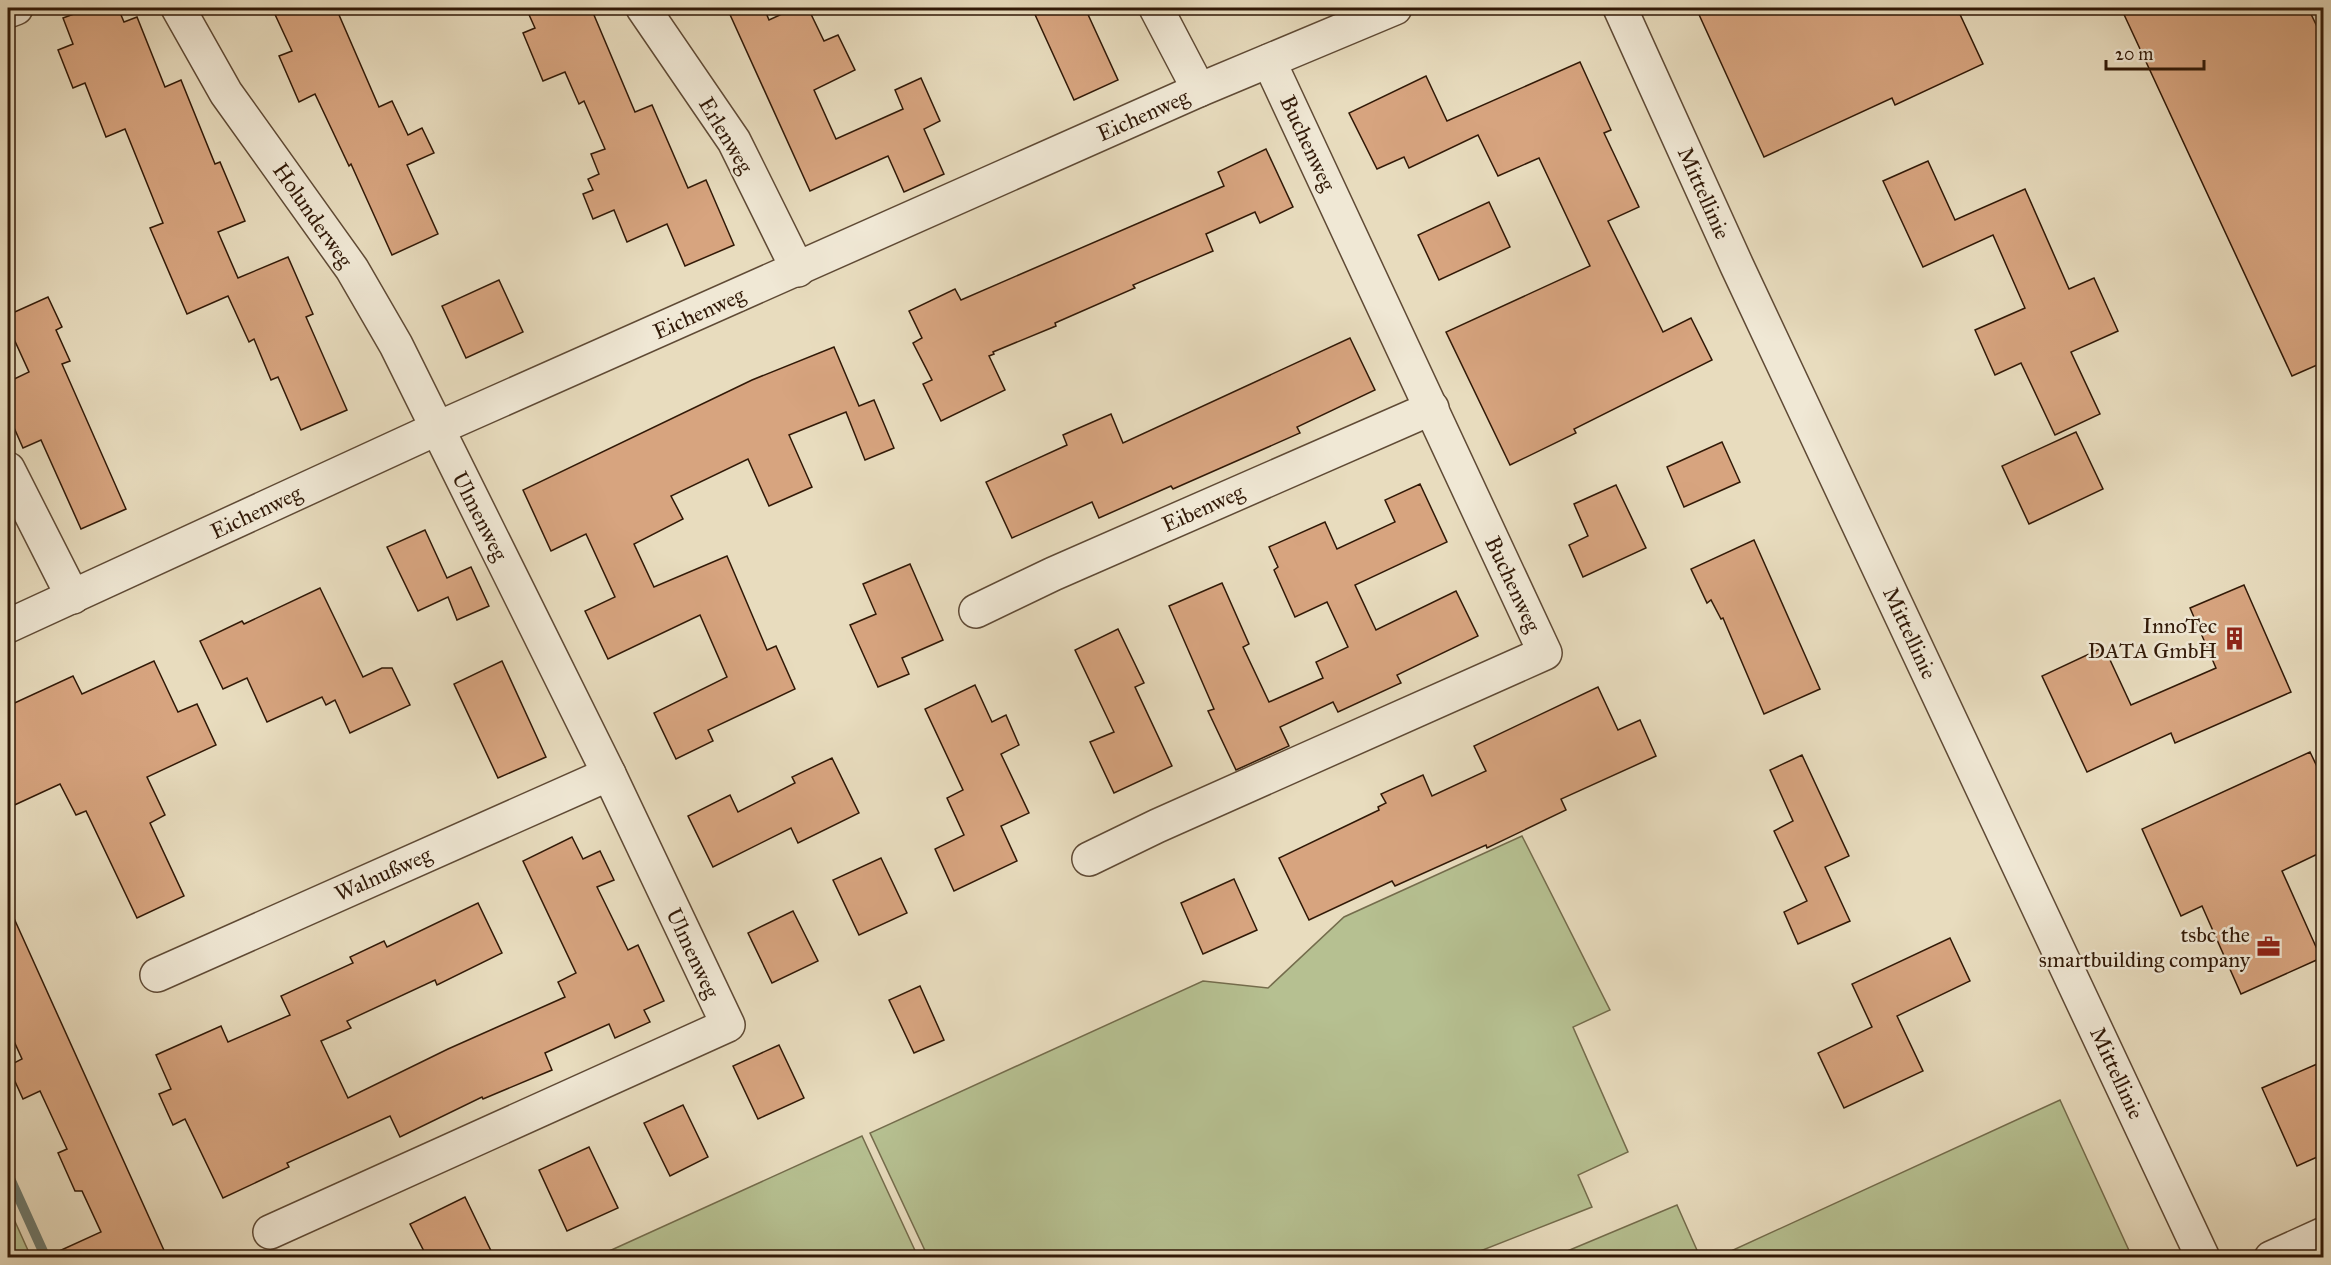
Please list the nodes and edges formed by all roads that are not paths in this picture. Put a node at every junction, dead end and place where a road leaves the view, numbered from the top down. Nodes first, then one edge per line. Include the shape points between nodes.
1 (16, 8) edge
2 (177, 8) edge
3 (643, 8) edge
4 (1156, 8) edge
5 (1395, 8) edge
6 (1620, 8) edge
7 (8, 11) edge
8 (1269, 61) junction
9 (1199, 90) junction
10 (798, 270) junction
11 (1432, 408) junction
12 (436, 429) junction
13 (8, 469) edge
14 (73, 597) junction
15 (976, 611) dead end
16 (8, 626) edge
17 (609, 774) junction
18 (1089, 859) dead end
19 (157, 975) dead end
20 (270, 1232) dead end
21 (2324, 1234) edge
22 (2203, 1257) edge
23 (2271, 1257) edge

1 - 7 street
2 - 12 street, Holunderweg via 226,93 352,269 396,345
3 - 10 street, Erlenweg via 734,141
4 - 9 street
5 - 8 street, Eichenweg
6 - 22 street, Mittellinie via 1742,277
8 - 9 street, Eichenweg
8 - 11 street, Buchenweg
9 - 10 street, Eichenweg
10 - 12 street, Eichenweg
11 - 15 street, Eibenweg
11 - 18 street, Buchenweg via 1545,653
12 - 14 street, Eichenweg
12 - 17 street, Ulmenweg
13 - 14 street
14 - 16 street, Eichenweg
17 - 19 street, Walnußweg
17 - 20 street, Ulmenweg via 728,1025
21 - 23 street

